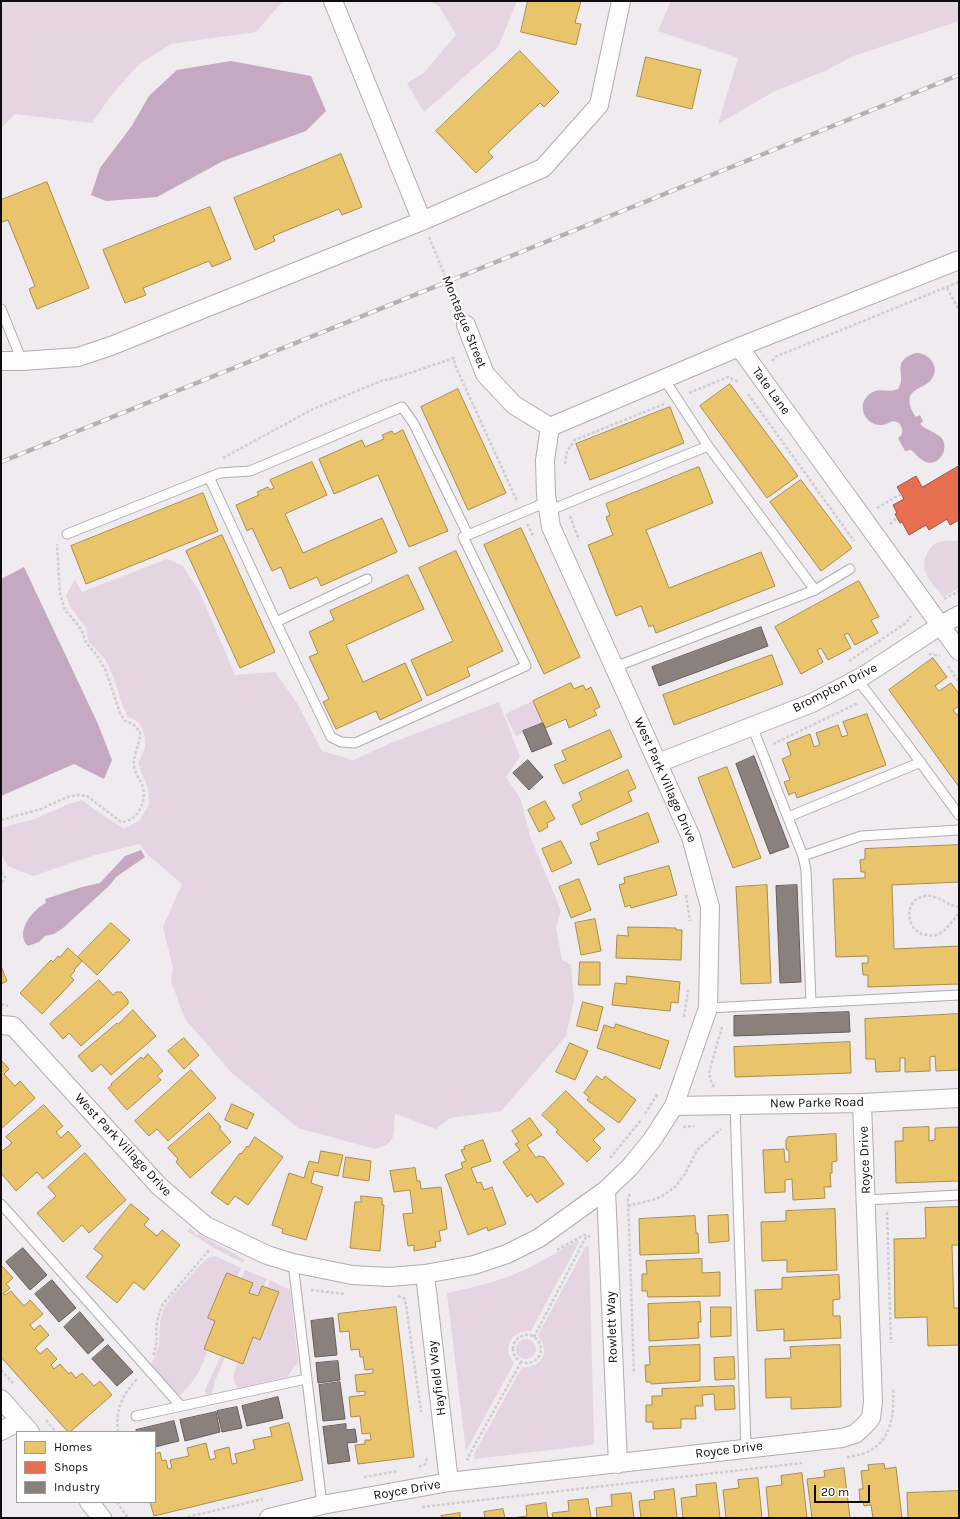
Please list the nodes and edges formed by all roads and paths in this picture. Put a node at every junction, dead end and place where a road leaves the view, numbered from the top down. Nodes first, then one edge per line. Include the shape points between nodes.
1 (333, 1) edge
2 (621, 1) edge
3 (422, 221) junction
4 (959, 260) edge
5 (959, 282) edge
6 (947, 288) junction
7 (1, 309) edge
8 (959, 310) edge
9 (466, 325) joint
10 (739, 347) junction
11 (1, 361) edge
12 (22, 361) junction
13 (758, 372) junction
14 (664, 379) junction
15 (738, 380) junction
16 (743, 387) dead end
17 (747, 393) dead end
18 (677, 398) junction
19 (550, 427) junction
20 (708, 446) junction
21 (218, 461) dead end
22 (565, 465) dead end
23 (209, 477) junction
24 (567, 504) junction
25 (548, 507) junction
26 (522, 512) junction
27 (67, 534) dead end
28 (468, 534) junction
29 (56, 538) dead end
30 (579, 541) dead end
31 (536, 544) dead end
32 (858, 545) dead end
33 (850, 569) dead end
34 (367, 579) dead end
35 (814, 590) junction
36 (959, 591) edge
37 (942, 600) dead end
38 (906, 612) dead end
39 (959, 615) edge
40 (910, 618) dead end
41 (276, 622) junction
42 (906, 623) dead end
43 (941, 625) junction
44 (959, 650) edge
45 (927, 654) dead end
46 (843, 665) dead end
47 (615, 667) junction
48 (857, 679) junction
49 (959, 682) edge
50 (870, 696) junction
51 (752, 726) junction
52 (761, 748) junction
53 (921, 762) junction
54 (658, 763) junction
55 (959, 815) edge
56 (788, 817) junction
57 (1, 820) edge
58 (959, 830) edge
59 (803, 856) junction
60 (1, 872) edge
61 (1, 882) edge
62 (685, 893) dead end
63 (959, 907) edge
64 (959, 913) edge
65 (690, 926) dead end
66 (689, 983) dead end
67 (959, 995) edge
68 (811, 1003) junction
69 (1, 1004) edge
70 (13, 1007) dead end
71 (717, 1008) junction
72 (683, 1022) dead end
73 (1, 1024) edge
74 (661, 1086) dead end
75 (719, 1088) dead end
76 (959, 1098) edge
77 (862, 1103) junction
78 (734, 1105) junction
79 (674, 1106) junction
80 (716, 1125) dead end
81 (701, 1126) dead end
82 (680, 1131) dead end
83 (610, 1159) dead end
84 (634, 1188) dead end
85 (606, 1190) junction
86 (959, 1195) edge
87 (866, 1200) junction
88 (1, 1204) edge
89 (628, 1206) junction
90 (608, 1216) junction
91 (587, 1235) junction
92 (591, 1240) dead end
93 (210, 1249) dead end
94 (550, 1254) dead end
95 (293, 1263) junction
96 (425, 1274) junction
97 (296, 1288) junction
98 (351, 1294) dead end
99 (396, 1295) dead end
100 (534, 1337) junction
101 (521, 1362) junction
102 (146, 1367) junction
103 (634, 1376) dead end
104 (306, 1379) junction
105 (1, 1399) edge
106 (180, 1405) junction
107 (421, 1415) dead end
108 (136, 1416) dead end
109 (25, 1426) edge
110 (1, 1431) edge
111 (118, 1431) edge
112 (746, 1448) junction
113 (427, 1455) dead end
114 (465, 1456) dead end
115 (467, 1459) junction
116 (471, 1461) dead end
117 (618, 1464) junction
118 (414, 1469) dead end
119 (401, 1470) dead end
120 (361, 1478) dead end
121 (449, 1482) junction
122 (267, 1499) dead end
123 (90, 1503) edge
124 (118, 1503) edge
125 (322, 1505) junction
126 (102, 1518) edge
127 (128, 1518) edge
128 (183, 1518) edge
129 (269, 1518) edge

1 - 3 street
2 - 3 street via 599,105 543,168
3 - 9 path, Montague Street
3 - 12 street via 111,346 78,357
4 - 10 street
5 - 6 path
6 - 8 path
6 - 13 path via 775,357
7 - 12 lane
9 - 19 street, Montague Street via 485,374 514,405
10 - 13 street, Tate Lane
10 - 14 street
11 - 12 street
13 - 15 path
13 - 43 street, Tate Lane
14 - 18 lane
14 - 19 street
15 - 16 path
15 - 18 path via 728,377
17 - 32 path
18 - 20 lane
18 - 22 path via 576,440 567,451
19 - 25 street, West Park Village Drive via 545,460
20 - 24 lane
20 - 35 lane
21 - 26 path via 313,409 381,380 398,377 454,358
23 - 27 lane
23 - 28 lane via 220,473 250,471 402,406 414,424
23 - 41 lane
24 - 25 lane
24 - 30 path
25 - 26 lane
25 - 47 street, West Park Village Drive via 551,526
26 - 28 lane
26 - 31 path
28 - 41 lane via 463,537 526,666 355,743 340,742 331,737
29 - 57 path via 60,594 65,610 78,625 86,643 106,670 120,713 125,721 133,724 140,732 133,764 143,787 144,798 137,815 125,822 121,822 87,796 78,795
33 - 35 lane
34 - 41 lane
35 - 47 lane
36 - 37 path
38 - 40 path
39 - 43 street, Brompton Drive
42 - 46 path
43 - 44 street
43 - 48 street, Brompton Drive
45 - 49 path via 940,655
47 - 54 street, West Park Village Drive
48 - 50 lane
48 - 51 street, Brompton Drive via 812,703
50 - 52 path
50 - 53 lane
51 - 52 lane
51 - 54 street, Brompton Drive
52 - 56 lane
53 - 55 lane
53 - 56 lane
54 - 71 street, West Park Village Drive via 691,837 710,907
56 - 59 lane
58 - 59 lane via 861,836
59 - 68 lane via 806,870
60 - 61 path via 5,877
62 - 65 path
63 - 64 path via 934,896 924,896 916,900 910,909 909,917 918,932 933,936 944,930
66 - 72 path
67 - 68 lane
68 - 71 lane
69 - 70 path
71 - 75 path via 722,1028 709,1073 715,1088
71 - 79 street, West Park Village Drive
73 - 95 street, West Park Village Drive via 13,1026 158,1186 206,1226 267,1255
74 - 83 path via 642,1118
76 - 77 street, New Parke Road
77 - 78 street, New Parke Road
77 - 87 street, Royce Drive
78 - 79 street, New Parke Road
78 - 112 lane
79 - 85 street, West Park Village Drive via 652,1140 630,1167
80 - 89 path via 723,1127 697,1150 676,1186 656,1199
81 - 82 path via 686,1126
84 - 89 path via 629,1194
85 - 90 street, Rowlett Way
85 - 96 street, West Park Village Drive via 539,1238 507,1254 474,1265
86 - 87 lane
87 - 112 street, Royce Drive via 873,1402 871,1418 855,1434 842,1438
88 - 102 lane
89 - 90 path
89 - 103 path
90 - 117 street, Rowlett Way
91 - 92 path
91 - 94 path
91 - 100 path
93 - 102 path via 163,1304 157,1325 157,1346
95 - 96 street, West Park Village Drive via 352,1275 389,1277
95 - 97 lane
96 - 121 street, Hayfield Way
97 - 98 path
97 - 104 lane
99 - 107 path via 405,1299
100 - 101 path via 540,1344 540,1354 534,1361
100 - 101 path via 525,1335 514,1343 514,1355
101 - 115 path
102 - 106 lane
102 - 111 path via 118,1408
104 - 106 lane
104 - 125 lane
105 - 109 street
106 - 108 lane
109 - 110 street
112 - 117 street, Royce Drive
113 - 118 path via 425,1464
114 - 115 path
115 - 116 path
117 - 121 street, Royce Drive
119 - 120 path
121 - 125 street, Royce Drive
122 - 128 path
123 - 126 street
124 - 127 path
125 - 129 street, Royce Drive

